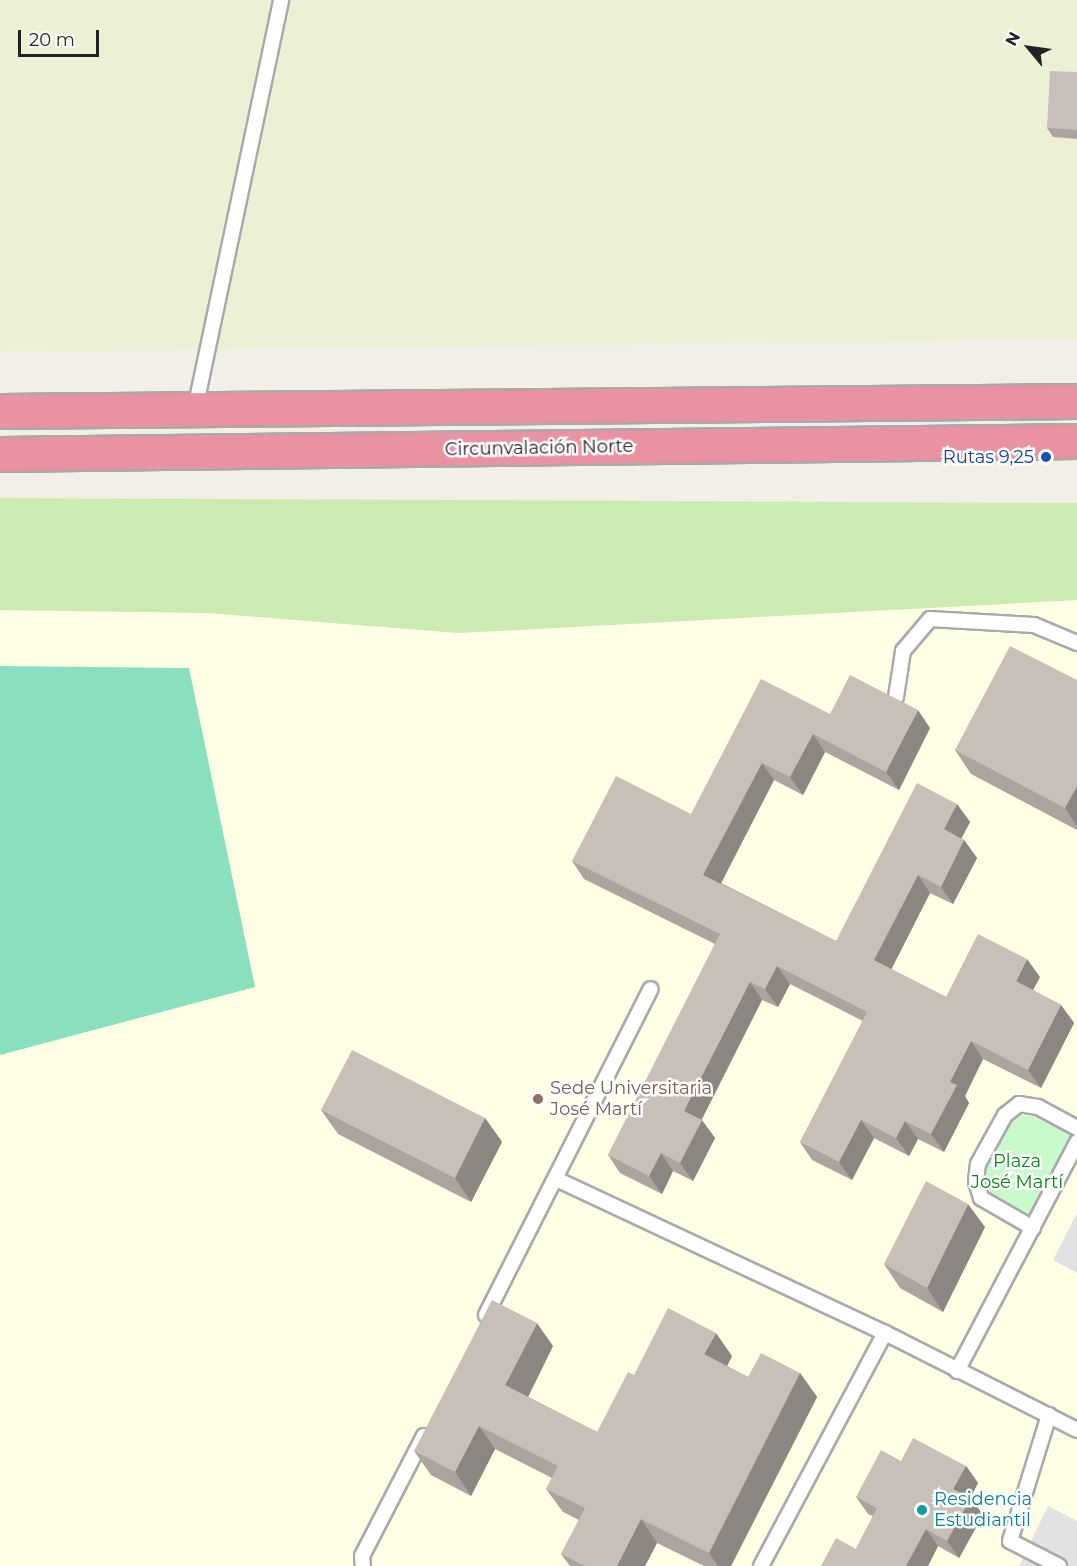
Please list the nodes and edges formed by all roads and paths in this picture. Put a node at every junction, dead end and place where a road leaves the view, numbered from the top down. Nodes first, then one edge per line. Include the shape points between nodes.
1 (281, 0) edge
2 (1077, 401) edge
3 (195, 409) junction
4 (0, 411) edge
5 (1077, 441) edge
6 (0, 454) edge
7 (1077, 643) edge
8 (896, 697) edge
9 (651, 989) dead end
10 (1077, 1128) edge
11 (1077, 1142) edge
12 (556, 1179) junction
13 (1033, 1228) junction
14 (481, 1326) edge
15 (885, 1333) junction
16 (957, 1371) junction
17 (1049, 1415) junction
18 (432, 1420) edge
19 (1077, 1430) edge
20 (363, 1566) edge
21 (760, 1566) edge
22 (1059, 1566) edge

1 - 3 lane
2 - 3 highway
3 - 4 highway
5 - 6 highway, Circunvalación Norte
7 - 8 lane via 1034,625 930,619 903,651
9 - 12 lane
10 - 13 lane via 1038,1107 1018,1104 1005,1115 978,1164 976,1182 981,1198
11 - 13 lane
12 - 14 lane
12 - 15 lane
13 - 16 lane
15 - 16 lane
15 - 21 lane
16 - 17 lane
17 - 19 lane
17 - 22 lane via 1010,1541
18 - 20 lane via 362,1556

